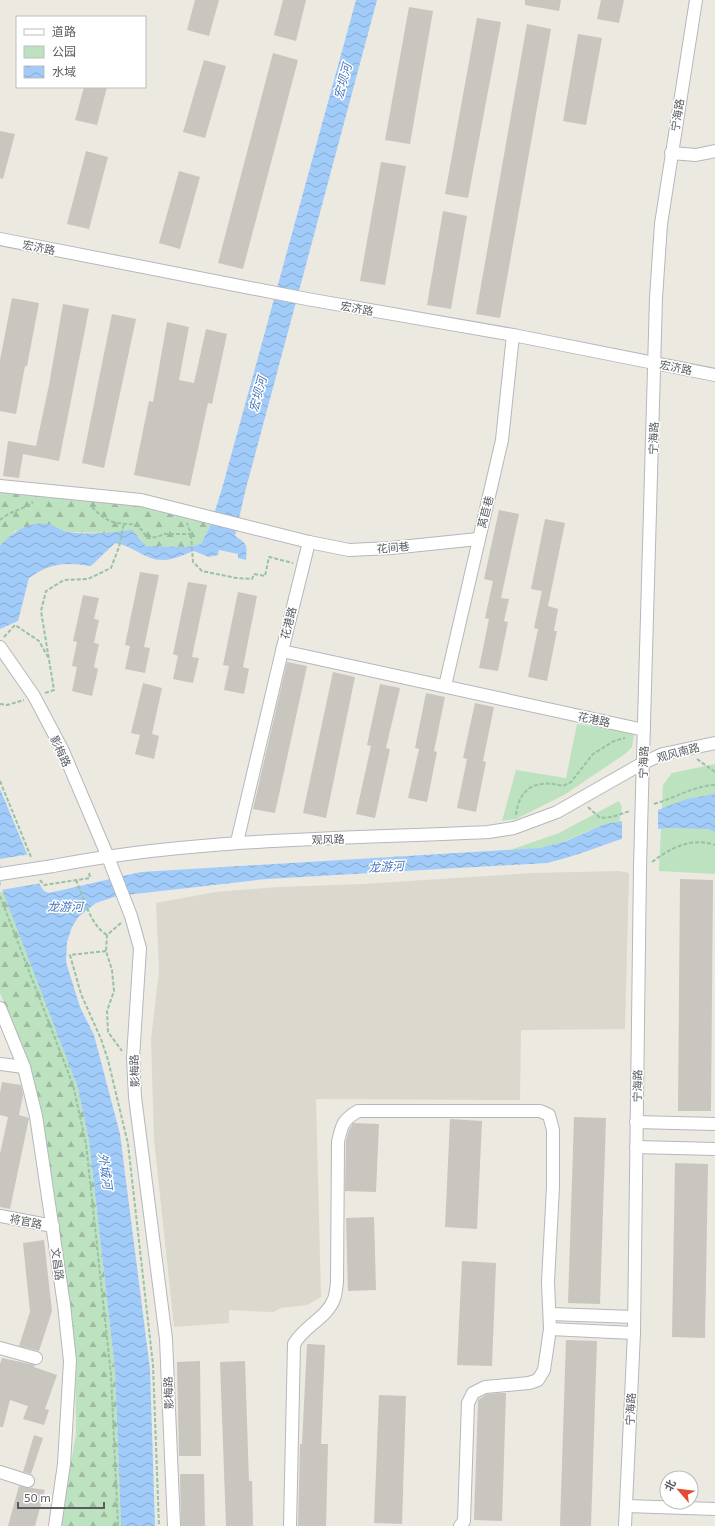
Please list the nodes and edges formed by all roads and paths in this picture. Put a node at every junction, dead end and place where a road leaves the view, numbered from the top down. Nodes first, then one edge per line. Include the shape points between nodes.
1 (696, 0) edge
2 (715, 151) edge
3 (671, 153) junction
4 (0, 239) edge
5 (513, 335) junction
6 (655, 363) junction
7 (715, 375) edge
8 (0, 486) edge
9 (36, 490) junction
10 (81, 494) junction
11 (173, 508) junction
12 (0, 520) edge
13 (124, 523) junction
14 (191, 534) junction
15 (478, 539) junction
16 (309, 542) junction
17 (302, 566) junction
18 (0, 640) edge
19 (282, 650) junction
20 (3, 652) edge
21 (50, 660) junction
22 (445, 686) junction
23 (34, 696) junction
24 (0, 704) edge
25 (644, 733) junction
26 (715, 743) edge
27 (683, 749) junction
28 (643, 763) junction
29 (715, 772) edge
30 (0, 781) edge
31 (514, 828) junction
32 (237, 842) junction
33 (715, 845) edge
34 (108, 857) junction
35 (86, 859) junction
36 (33, 862) dead end
37 (640, 869) junction
38 (0, 874) edge
39 (38, 876) dead end
40 (76, 880) junction
41 (0, 896) edge
42 (131, 916) junction
43 (107, 935) junction
44 (106, 951) junction
45 (0, 1008) edge
46 (133, 1058) junction
47 (0, 1064) edge
48 (24, 1067) junction
49 (636, 1122) junction
50 (715, 1124) edge
51 (636, 1147) junction
52 (715, 1149) edge
53 (0, 1216) edge
54 (53, 1226) junction
55 (550, 1314) junction
56 (634, 1317) junction
57 (550, 1329) junction
58 (634, 1333) junction
59 (0, 1348) edge
60 (36, 1358) dead end
61 (0, 1472) edge
62 (28, 1480) dead end
63 (626, 1506) junction
64 (715, 1509) edge
65 (55, 1526) edge
66 (118, 1526) edge
67 (159, 1526) edge
68 (174, 1526) edge
69 (290, 1526) edge
70 (460, 1526) edge
71 (625, 1526) edge

1 - 3 street, 宁海路
2 - 3 street via 696,155
3 - 6 street, 宁海路 via 661,224
4 - 5 street, 宏济路 via 307,299
5 - 6 street, 宏济路
5 - 15 street, 莴苣巷 via 502,440
6 - 7 street, 宏济路
6 - 25 street, 宁海路
8 - 9 street
9 - 10 street
9 - 12 path via 36,500 27,507 8,513
10 - 11 street via 141,500
10 - 13 path via 103,517 113,522
11 - 14 path via 178,516 187,522
11 - 16 street
13 - 14 path via 133,523 142,529 147,538 164,534
13 - 21 path via 111,568 88,579 64,580 46,591 41,611
14 - 17 path via 193,562 202,571 252,579 254,574 265,576 270,557
15 - 16 street, 花间巷 via 349,550
15 - 22 street, 莴苣巷
16 - 17 street, 花港路
17 - 19 street, 花港路
18 - 21 path via 15,625 39,642
19 - 22 street, 花港路
19 - 32 street
20 - 23 street, 影梅路
21 - 23 path via 54,690
22 - 25 street, 花港路
23 - 24 path via 13,703
23 - 34 street, 影梅路 via 63,752
25 - 28 street, 宁海路
25 - 31 path via 614,741 593,754 571,782 563,786 539,783 526,790 519,798
26 - 27 street, 观风南路
27 - 28 street, 观风南路
27 - 29 path
28 - 31 street, 观风路 via 558,812
28 - 37 street, 宁海路, bridge
30 - 36 path
31 - 32 street, 观风路 via 488,832
32 - 34 street, 观风路
33 - 37 path via 690,843 672,848
34 - 35 street, 观风路
34 - 42 street, 影梅路
35 - 38 street, 观风路, bridge
35 - 40 path via 90,878
37 - 49 street, 宁海路
39 - 40 path via 44,885
40 - 43 path via 100,931
41 - 66 path via 73,1085 86,1144 111,1375
42 - 43 path
42 - 46 street, 影梅路 via 140,948
43 - 44 path
44 - 46 path via 112,970 114,990 107,1011 108,1032 120,1050
44 - 67 path via 70,955 81,994 102,1039 128,1144 153,1365
45 - 48 street, 文昌路
46 - 68 street, 影梅路 via 142,1164 166,1339
47 - 48 street
48 - 54 street, 文昌路 via 36,1116
49 - 50 street
49 - 51 street, 宁海路
51 - 52 street
51 - 56 street, 宁海路
53 - 54 street, 将官路
54 - 65 street, 文昌路 via 70,1361 64,1464
55 - 56 street
55 - 57 street
55 - 69 street via 548,1282 553,1130 549,1116 540,1111 358,1111 346,1118 338,1142 337,1283 334,1299 323,1316 300,1334 294,1344
56 - 58 street, 宁海路
57 - 58 street
57 - 70 street via 544,1370 538,1380 485,1387 473,1393 468,1403 464,1520
58 - 63 street, 宁海路
59 - 60 street
61 - 62 street
63 - 64 street
63 - 71 street, 宁海路

